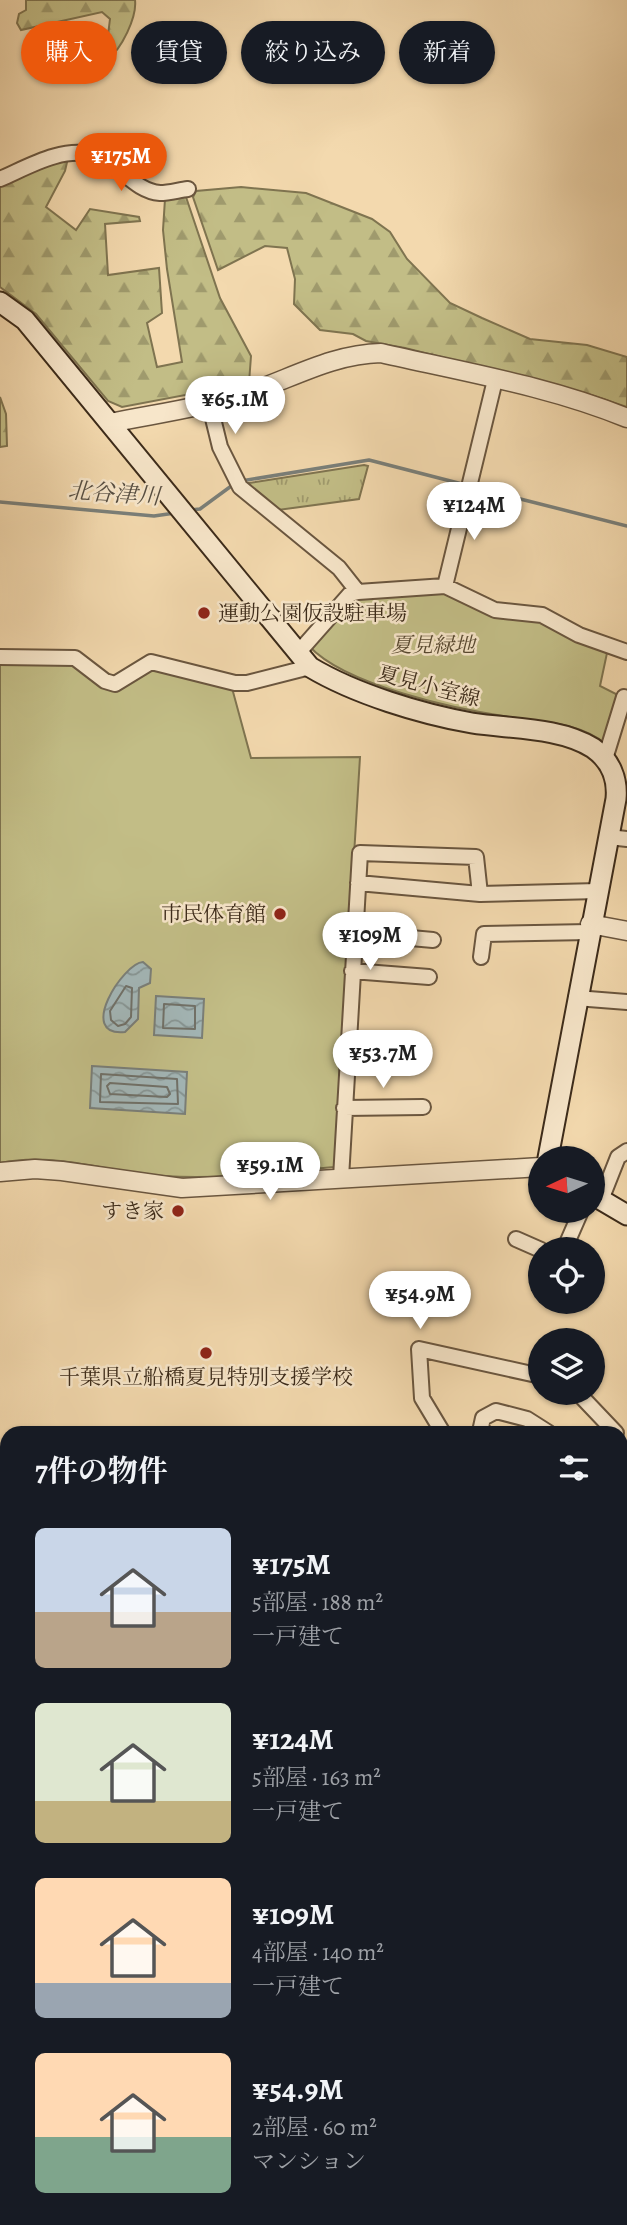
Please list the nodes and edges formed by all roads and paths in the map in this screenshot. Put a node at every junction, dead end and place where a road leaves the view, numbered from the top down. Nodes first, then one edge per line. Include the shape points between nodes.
1 (0, 179) edge
2 (188, 189) dead end
3 (0, 302) edge
4 (495, 380) junction
5 (209, 402) junction
6 (627, 418) edge
7 (110, 423) junction
8 (445, 586) junction
9 (358, 592) junction
10 (627, 652) edge
11 (0, 657) edge
12 (304, 660) junction
13 (624, 696) dead end
14 (605, 759) junction
15 (618, 838) edge
16 (358, 883) junction
17 (598, 891) junction
18 (480, 894) junction
19 (590, 928) junction
20 (627, 931) edge
21 (355, 933) junction
22 (433, 940) dead end
23 (481, 957) dead end
24 (352, 971) junction
25 (429, 977) dead end
26 (576, 998) junction
27 (627, 1002) edge
28 (423, 1107) dead end
29 (344, 1108) junction
30 (550, 1146) edge
31 (627, 1151) edge
32 (528, 1168) edge
33 (0, 1172) edge
34 (341, 1178) junction
35 (606, 1180) edge
36 (606, 1203) edge
37 (627, 1215) edge
38 (516, 1239) dead end
39 (528, 1244) edge
40 (528, 1373) edge
41 (590, 1405) edge
42 (439, 1426) edge
43 (481, 1426) edge
44 (538, 1426) edge
45 (610, 1426) edge

1 - 2 street via 54,155 91,154 141,187 159,193
3 - 7 main road, 夏見小室線 via 25,320
4 - 5 street via 381,354 358,354
4 - 6 street
4 - 8 street
5 - 7 street
5 - 9 street via 220,447 237,482 339,568
7 - 12 main road, 夏見小室線
8 - 9 street
8 - 10 street via 495,610 542,615 579,635
9 - 12 street via 350,594
11 - 12 street via 75,658 115,684 151,662 247,683
12 - 14 main road, 夏見小室線 via 351,687 437,715 571,738
13 - 14 street
14 - 15 main road via 617,791
15 - 17 main road
16 - 18 street
16 - 18 street via 360,853 476,857
16 - 21 street
17 - 18 street
17 - 19 main road
19 - 20 street
19 - 23 street via 484,934
19 - 26 main road
21 - 22 street
21 - 24 street
24 - 25 street
24 - 29 street
26 - 27 street
26 - 30 main road
28 - 29 street
29 - 34 street
31 - 35 street via 618,1157
32 - 34 street
33 - 34 street via 62,1171 182,1188
36 - 37 main road
38 - 39 street
40 - 42 street via 419,1349 422,1398
41 - 45 street
43 - 44 street via 483,1418 496,1411

